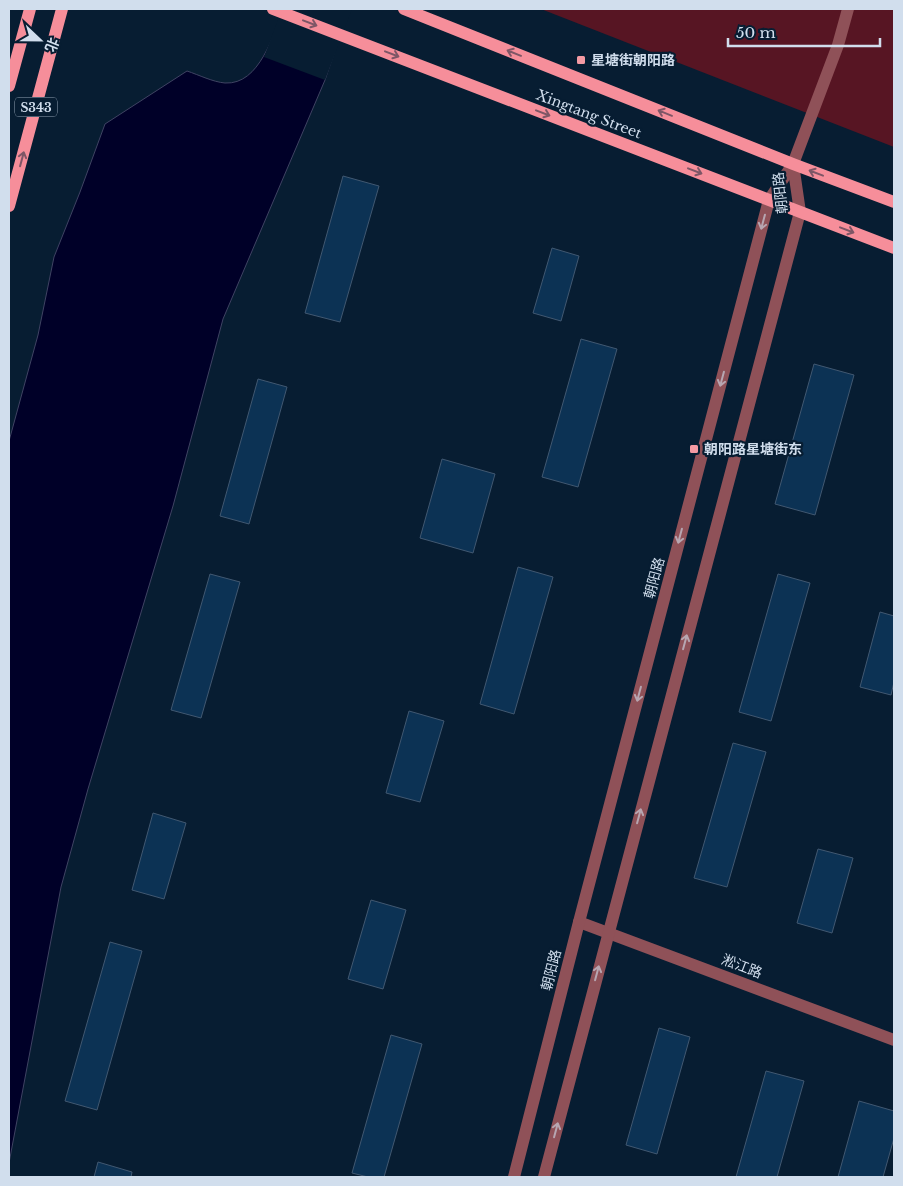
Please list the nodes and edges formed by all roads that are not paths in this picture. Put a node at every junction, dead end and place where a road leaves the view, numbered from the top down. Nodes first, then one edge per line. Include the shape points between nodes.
1 (30, 9) edge
2 (62, 9) edge
3 (273, 9) edge
4 (404, 9) edge
5 (848, 9) edge
6 (9, 86) edge
7 (793, 164) junction
8 (769, 200) junction
9 (894, 202) edge
10 (9, 206) edge
11 (800, 212) junction
12 (894, 248) edge
13 (579, 922) junction
14 (608, 932) junction
15 (894, 1040) edge
16 (514, 1177) edge
17 (544, 1177) edge

1 - 6 main road, S343
10 -> 2 main road, S343
3 -> 8 main road, Xingtang Street
7 -> 4 main road, Xingtang Street
5 - 7 street via 838,45
7 - 8 street, 朝阳路
9 -> 7 main road, Xingtang Street
7 - 11 street, 朝阳路
8 - 11 main road, Xingtang Street
8 -> 13 street, 朝阳路
11 -> 12 main road, Xingtang Street
14 -> 11 street, 朝阳路
13 - 14 street, 淞江路
13 - 16 street, 朝阳路
14 - 15 street, 淞江路
17 -> 14 street, 朝阳路

